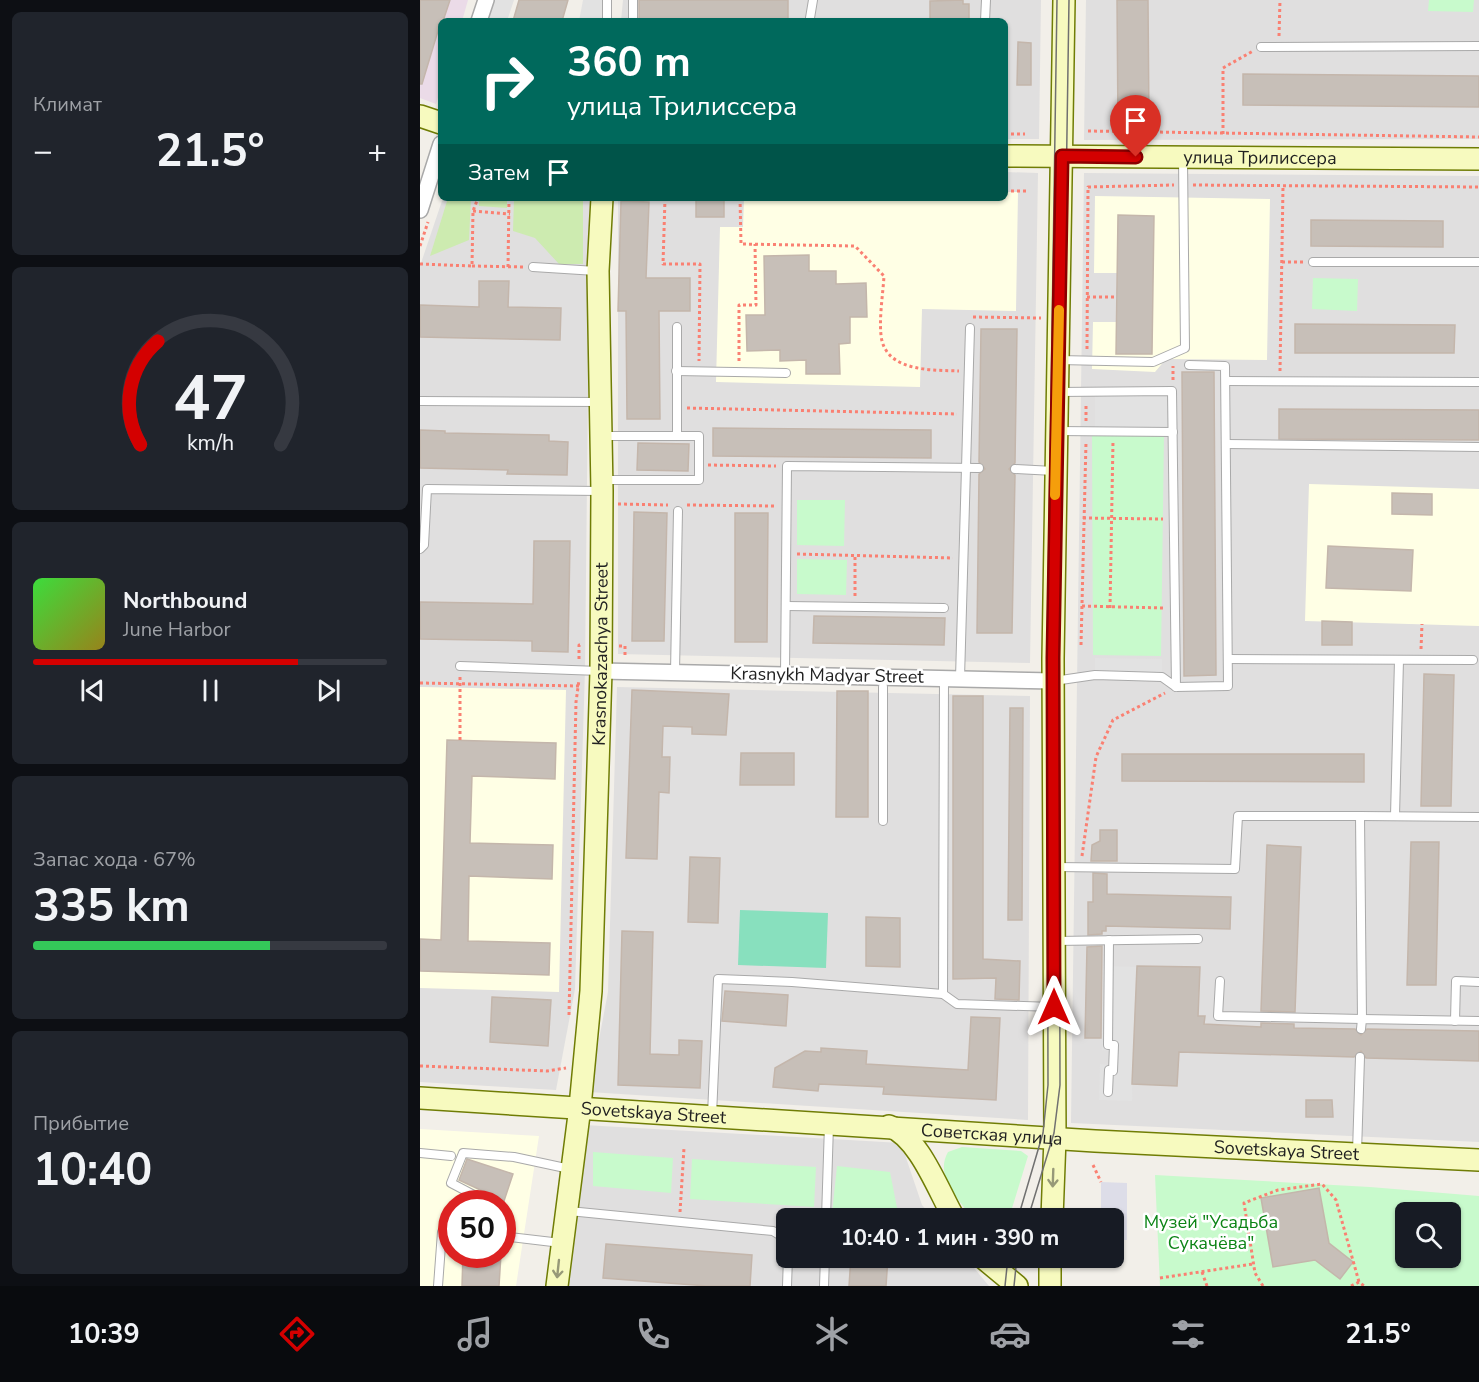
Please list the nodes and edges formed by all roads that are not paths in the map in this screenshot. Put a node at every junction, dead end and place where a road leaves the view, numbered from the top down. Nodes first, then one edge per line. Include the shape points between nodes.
1 (486, 0) edge
2 (607, 0) edge
3 (633, 0) edge
4 (813, 0) edge
5 (986, 0) edge
6 (1064, 0) edge
7 (480, 18) edge
8 (607, 18) edge
9 (633, 18) edge
10 (810, 18) dead end
11 (984, 18) edge
12 (1261, 46) road end
13 (1479, 46) edge
14 (420, 116) edge
15 (438, 122) edge
16 (438, 151) edge
17 (1008, 156) edge
18 (1062, 156) junction
19 (1183, 157) junction
20 (1479, 159) edge
21 (424, 182) edge
22 (602, 201) edge
23 (420, 210) edge
24 (1313, 262) road end
25 (1479, 262) edge
26 (533, 267) road end
27 (598, 271) junction
28 (677, 327) dead end
29 (970, 328) road end
30 (1058, 360) junction
31 (1190, 365) road end
32 (676, 371) junction
33 (786, 373) dead end
34 (1226, 381) junction
35 (1479, 382) edge
36 (1057, 392) junction
37 (420, 401) edge
38 (599, 402) junction
39 (1056, 431) junction
40 (1173, 432) junction
41 (600, 436) junction
42 (677, 436) junction
43 (1227, 444) junction
44 (1479, 447) edge
45 (966, 468) junction
46 (979, 468) dead end
47 (1015, 469) dead end
48 (1056, 471) junction
49 (605, 492) junction
50 (678, 511) dead end
51 (420, 549) edge
52 (786, 606) junction
53 (944, 608) dead end
54 (1228, 659) junction
55 (1399, 660) junction
56 (1473, 660) dead end
57 (460, 666) road end
58 (601, 671) junction
59 (675, 672) junction
60 (785, 674) junction
61 (944, 678) junction
62 (960, 678) junction
63 (1053, 681) junction
64 (883, 687) dead end
65 (1176, 687) junction
66 (1360, 816) junction
67 (1395, 816) junction
68 (1479, 817) edge
69 (883, 821) dead end
70 (1053, 867) junction
71 (1198, 939) dead end
72 (1109, 940) junction
73 (1054, 941) junction
74 (1220, 981) dead end
75 (1479, 982) edge
76 (943, 993) junction
77 (1054, 1007) junction
78 (1362, 1018) junction
79 (1455, 1021) junction
80 (1479, 1021) edge
81 (1361, 1029) dead end
82 (1360, 1057) dead end
83 (1108, 1092) dead end
84 (420, 1098) edge
85 (580, 1107) junction
86 (711, 1117) junction
87 (829, 1124) junction
88 (888, 1126) junction
89 (965, 1132) junction
90 (1055, 1138) junction
91 (420, 1153) edge
92 (1357, 1155) junction
93 (451, 1156) dead end
94 (1479, 1160) edge
95 (571, 1169) junction
96 (934, 1184) junction
97 (465, 1190) edge
98 (826, 1208) edge
99 (948, 1208) edge
100 (1052, 1208) edge
101 (565, 1211) junction
102 (776, 1233) edge
103 (516, 1238) edge
104 (561, 1243) junction
105 (439, 1268) edge
106 (788, 1268) edge
107 (825, 1268) edge
108 (995, 1268) edge
109 (1050, 1268) edge
110 (438, 1286) edge
111 (557, 1286) edge
112 (787, 1286) edge
113 (824, 1286) edge
114 (1017, 1286) edge
115 (1050, 1286) edge

1 - 7 street
2 - 8 lane
3 - 9 lane
4 - 10 lane
5 - 11 lane
6 - 18 main road
12 - 13 lane
14 - 15 main road
16 - 21 street
17 - 18 main road, улица Трилиссера
18 - 19 main road, улица Трилиссера
18 - 30 main road
19 - 20 main road, улица Трилиссера
19 - 30 lane via 1185,348 1153,362
21 - 23 street
22 - 27 main road, Krasnokazachya Street
24 - 25 lane
26 - 27 lane
27 - 38 main road, Krasnokazachya Street
28 - 32 lane
29 - 45 lane
30 - 36 main road
31 - 34 lane via 1225,366
32 - 33 lane
32 - 42 lane
34 - 35 lane
34 - 43 lane
36 - 39 main road
36 - 40 lane via 1172,391
37 - 38 lane
38 - 41 main road, Krasnokazachya Street
39 - 40 lane
39 - 48 main road
40 - 65 lane
41 - 42 lane
41 - 49 main road, Krasnokazachya Street
42 - 49 lane via 699,436 699,480
43 - 44 lane
43 - 54 lane
45 - 46 lane
45 - 52 lane via 787,466
45 - 62 lane
47 - 48 lane
48 - 63 main road
49 - 51 lane via 427,489 424,545
49 - 58 main road, Krasnokazachya Street
50 - 59 lane
52 - 53 lane
52 - 60 lane
54 - 55 lane
54 - 65 lane via 1228,686
55 - 56 lane
55 - 67 lane
57 - 58 lane
58 - 59 street, Krasnykh Madyar Street
58 - 85 main road, Krasnokazachya Street via 591,991
59 - 60 street, Krasnykh Madyar Street
60 - 61 street, Krasnykh Madyar Street
61 - 62 street, Krasnykh Madyar Street
61 - 76 lane
62 - 63 street, Krasnykh Madyar Street
63 - 65 lane via 1095,675 1162,677
63 - 70 main road
64 - 69 lane
66 - 67 lane
66 - 70 lane via 1238,816 1235,869
66 - 78 lane
67 - 68 lane
70 - 73 main road
71 - 72 lane
72 - 73 lane
72 - 83 lane via 1108,1045 1114,1045
73 - 77 main road
74 - 78 lane via 1218,1016
75 - 79 lane via 1456,981
76 - 77 lane via 957,1004
76 - 86 lane via 718,979
77 - 90 main road
78 - 79 lane
78 - 81 lane
79 - 80 lane
82 - 92 lane
84 - 85 main road, Sovetskaya Street
85 - 86 main road, Sovetskaya Street
85 - 95 main road, Krasnokazachya Street
86 - 87 main road, Sovetskaya Street
87 - 88 main road, Sovetskaya Street
87 - 98 lane
88 - 89 main road, Советская улица
88 - 96 main road via 913,1143
89 - 90 main road, Советская улица
89 - 96 main road via 946,1134 938,1142 933,1159
90 - 92 main road, Советская улица
90 -> 100 main road
91 - 93 lane
92 - 94 main road, Sovetskaya Street
95 - 97 lane via 514,1157 463,1153 452,1183
95 - 101 main road, Krasnokazachya Street
96 - 99 main road
101 - 102 lane
101 - 104 main road, Krasnokazachya Street
103 - 104 lane
104 -> 111 main road, Krasnokazachya Street
105 - 110 lane
106 - 112 lane
107 - 113 lane
108 - 114 main road
109 - 115 main road

